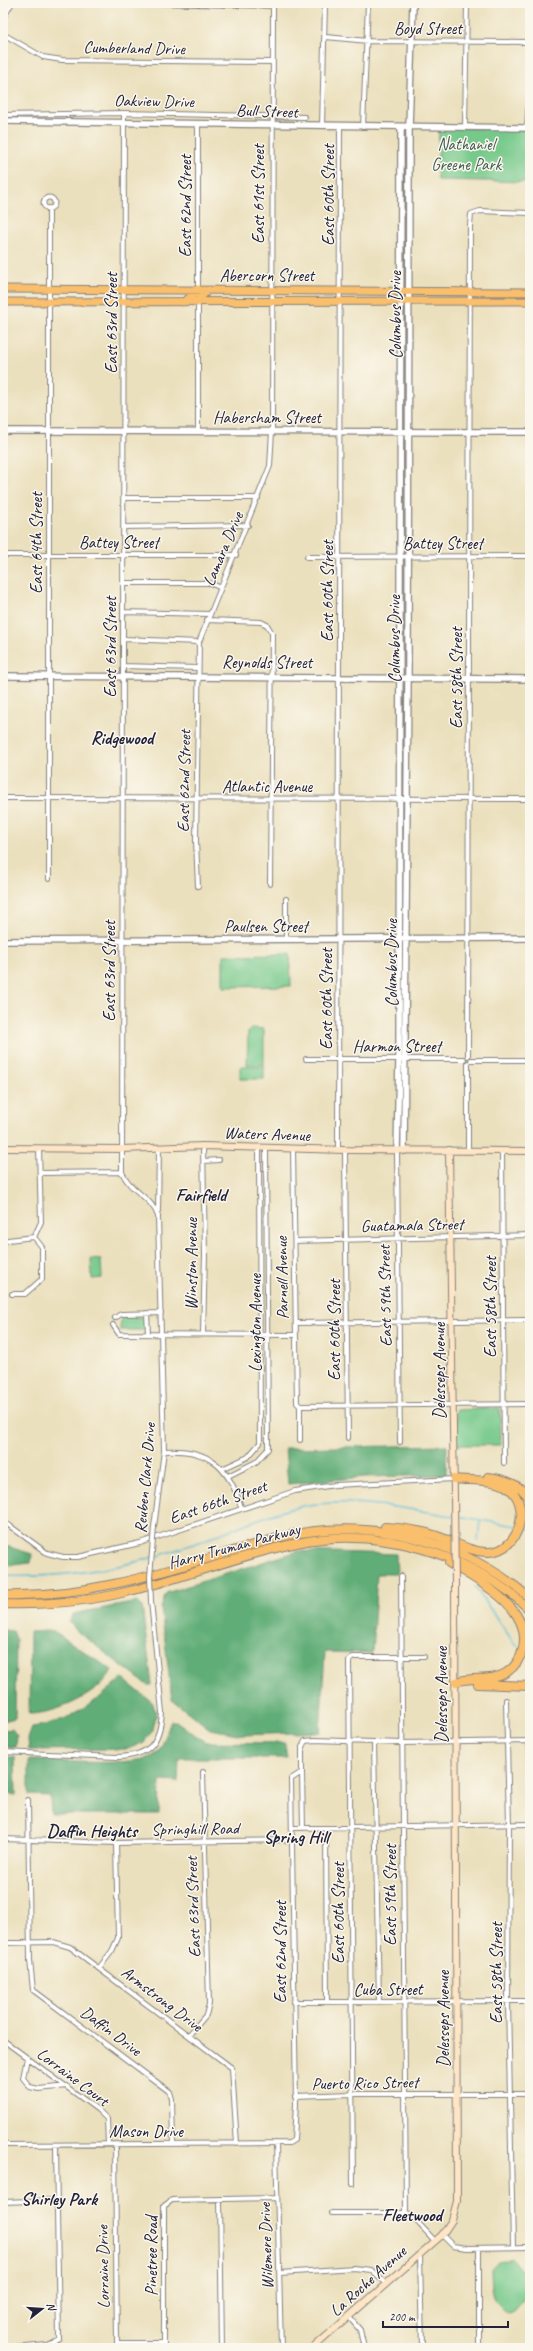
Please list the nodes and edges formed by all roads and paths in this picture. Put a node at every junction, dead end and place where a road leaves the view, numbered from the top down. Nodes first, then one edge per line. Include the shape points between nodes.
1 (12, 3) edge
2 (158, 3) edge
3 (326, 3) edge
4 (368, 3) edge
5 (413, 3) edge
6 (467, 3) edge
7 (273, 5) edge
8 (3, 18) edge
9 (3, 34) edge
10 (326, 37) junction
11 (467, 40) junction
12 (368, 41) junction
13 (412, 41) junction
14 (530, 42) edge
15 (272, 62) junction
16 (530, 83) edge
17 (124, 113) junction
18 (3, 115) edge
19 (272, 116) junction
20 (305, 117) dead end
21 (3, 121) edge
22 (124, 122) junction
23 (198, 123) junction
24 (271, 125) junction
25 (322, 126) junction
26 (340, 127) junction
27 (363, 127) junction
28 (401, 127) junction
29 (409, 127) junction
30 (465, 127) junction
31 (529, 128) edge
32 (49, 208) dead end
33 (530, 213) edge
34 (3, 289) edge
35 (198, 289) junction
36 (50, 290) junction
37 (124, 290) junction
38 (209, 290) junction
39 (271, 290) junction
40 (341, 291) junction
41 (470, 291) junction
42 (401, 292) junction
43 (530, 292) edge
44 (409, 293) junction
45 (470, 300) junction
46 (530, 301) edge
47 (3, 302) edge
48 (50, 302) junction
49 (124, 302) junction
50 (181, 302) junction
51 (198, 302) junction
52 (271, 302) junction
53 (341, 302) junction
54 (401, 302) junction
55 (409, 302) junction
56 (3, 431) edge
57 (50, 431) junction
58 (124, 431) junction
59 (198, 431) junction
60 (401, 431) junction
61 (409, 431) junction
62 (272, 432) junction
63 (341, 432) junction
64 (469, 432) junction
65 (530, 432) edge
66 (124, 498) junction
67 (258, 498) junction
68 (248, 525) junction
69 (124, 526) junction
70 (3, 555) edge
71 (236, 555) junction
72 (49, 556) junction
73 (124, 556) junction
74 (401, 556) junction
75 (408, 556) junction
76 (469, 556) junction
77 (530, 556) edge
78 (307, 557) dead end
79 (340, 557) junction
80 (123, 584) junction
81 (221, 588) junction
82 (123, 612) junction
83 (209, 614) junction
84 (206, 620) junction
85 (123, 639) junction
86 (199, 642) junction
87 (123, 666) junction
88 (197, 668) junction
89 (3, 676) edge
90 (49, 676) junction
91 (123, 676) junction
92 (198, 676) junction
93 (271, 676) junction
94 (340, 676) junction
95 (399, 678) junction
96 (408, 678) junction
97 (468, 679) junction
98 (530, 679) edge
99 (3, 798) edge
100 (49, 798) junction
101 (123, 798) junction
102 (197, 799) junction
103 (270, 799) junction
104 (339, 799) junction
105 (400, 799) junction
106 (406, 799) junction
107 (470, 799) junction
108 (530, 799) edge
109 (49, 879) dead end
110 (270, 884) dead end
111 (198, 886) dead end
112 (286, 899) dead end
113 (468, 938) junction
114 (530, 938) edge
115 (122, 940) junction
116 (286, 940) junction
117 (339, 940) junction
118 (399, 940) junction
119 (406, 940) junction
120 (3, 941) edge
121 (306, 1059) dead end
122 (338, 1059) junction
123 (402, 1059) junction
124 (469, 1060) junction
125 (530, 1060) edge
126 (203, 1146) junction
127 (3, 1148) edge
128 (39, 1148) junction
129 (159, 1148) junction
130 (259, 1148) junction
131 (266, 1148) junction
132 (122, 1149) junction
133 (293, 1149) junction
134 (338, 1150) junction
135 (345, 1150) junction
136 (397, 1150) junction
137 (449, 1150) junction
138 (404, 1151) junction
139 (468, 1151) junction
140 (502, 1151) junction
141 (530, 1151) edge
142 (219, 1160) dead end
143 (204, 1161) junction
144 (122, 1172) junction
145 (40, 1173) junction
146 (158, 1216) junction
147 (503, 1236) junction
148 (530, 1236) edge
149 (34, 1237) junction
150 (452, 1237) junction
151 (397, 1238) junction
152 (267, 1240) junction
153 (346, 1240) junction
154 (260, 1241) junction
155 (295, 1241) junction
156 (3, 1243) edge
157 (12, 1294) dead end
158 (147, 1313) junction
159 (161, 1313) junction
160 (115, 1318) dead end
161 (503, 1320) junction
162 (530, 1320) edge
163 (452, 1321) junction
164 (348, 1322) junction
165 (398, 1322) junction
166 (296, 1323) junction
167 (113, 1325) dead end
168 (148, 1334) junction
169 (162, 1334) junction
170 (204, 1334) junction
171 (260, 1335) junction
172 (268, 1335) junction
173 (296, 1335) junction
174 (400, 1404) junction
175 (504, 1404) junction
176 (530, 1404) edge
177 (347, 1405) junction
178 (453, 1405) junction
179 (300, 1406) junction
180 (261, 1438) junction
181 (268, 1438) junction
182 (348, 1438) dead end
183 (300, 1440) dead end
184 (400, 1442) dead end
185 (164, 1451) junction
186 (504, 1463) dead end
187 (222, 1469) junction
188 (228, 1476) junction
189 (454, 1480) junction
190 (530, 1499) edge
191 (241, 1508) junction
192 (3, 1521) edge
193 (303, 1532) junction
194 (406, 1544) junction
195 (401, 1576) dead end
196 (3, 1595) edge
197 (530, 1598) edge
198 (3, 1604) edge
199 (530, 1610) edge
200 (402, 1657) junction
201 (424, 1657) dead end
202 (456, 1682) junction
203 (530, 1686) edge
204 (506, 1700) dead end
205 (506, 1741) junction
206 (530, 1741) edge
207 (350, 1742) junction
208 (374, 1742) junction
209 (456, 1742) junction
210 (402, 1743) junction
211 (3, 1752) edge
212 (530, 1757) edge
213 (203, 1772) dead end
214 (302, 1772) junction
215 (28, 1800) dead end
216 (530, 1824) edge
217 (509, 1825) junction
218 (402, 1826) junction
219 (456, 1826) junction
220 (376, 1827) junction
221 (292, 1828) junction
222 (302, 1828) junction
223 (326, 1828) junction
224 (350, 1828) junction
225 (3, 1839) edge
226 (292, 1840) junction
227 (28, 1841) junction
228 (204, 1842) junction
229 (116, 1843) junction
230 (30, 1942) junction
231 (3, 1943) edge
232 (99, 1968) junction
233 (457, 2000) junction
234 (508, 2001) junction
235 (530, 2001) edge
236 (293, 2002) junction
237 (327, 2002) junction
238 (351, 2002) junction
239 (379, 2002) junction
240 (403, 2002) junction
241 (189, 2035) junction
242 (3, 2040) edge
243 (27, 2058) junction
244 (67, 2086) junction
245 (352, 2094) junction
246 (510, 2094) junction
247 (530, 2094) edge
248 (405, 2095) junction
249 (458, 2095) junction
250 (295, 2096) junction
251 (172, 2143) junction
252 (276, 2143) junction
253 (289, 2143) joint
254 (108, 2144) junction
255 (115, 2144) junction
256 (237, 2144) junction
257 (3, 2145) edge
258 (56, 2146) junction
259 (354, 2184) dead end
260 (277, 2198) junction
261 (220, 2199) junction
262 (58, 2200) junction
263 (3, 2202) edge
264 (332, 2213) dead end
265 (406, 2213) junction
266 (442, 2235) junction
267 (435, 2241) junction
268 (513, 2246) junction
269 (530, 2247) edge
270 (479, 2248) junction
271 (420, 2253) junction
272 (280, 2274) junction
273 (385, 2284) junction
274 (349, 2317) junction
275 (164, 2343) junction
276 (15, 2348) edge
277 (164, 2348) edge
278 (222, 2348) edge
279 (281, 2348) edge
280 (313, 2348) edge
281 (364, 2348) edge
282 (422, 2348) edge
283 (479, 2348) edge

1 - 8 street
2 - 7 street
3 - 10 street
4 - 12 street
5 - 13 street, Columbus Drive
6 - 11 street
7 - 15 street, East 61st Street
9 - 15 street, Cumberland Drive via 43,57 62,60
10 - 12 street, Boyd Street
10 - 25 street
11 - 13 street, Boyd Street
11 - 14 street, Boyd Street
11 - 30 street
12 - 13 street, Boyd Street
12 - 27 street
13 - 29 street, Columbus Drive
15 - 19 street, East 61st Street
16 - 31 street
17 - 18 street, Oakview Drive
17 - 19 street, Oakview Drive
17 - 22 street, East 63rd Street
19 - 20 street, Oakview Drive
19 - 24 street, East 61st Street
21 - 22 street, Bull Street
22 - 23 street, Bull Street
22 - 37 street, East 63rd Street
23 - 24 street, Bull Street
23 - 35 street, East 62nd Street
24 - 25 street, Bull Street
24 - 39 street, East 61st Street
25 - 26 street, Bull Street
26 - 27 street, Bull Street
26 - 40 street, East 60th Street
27 - 28 street, Bull Street
28 - 29 street, Bull Street
28 - 42 street, Columbus Drive
29 - 30 street, Bull Street
29 - 44 street, Columbus Drive
30 - 31 street, Bull Street
32 - 36 street, East 64th Street
33 - 41 street, East 58th Street via 480,211 471,214
34 - 36 main road, Abercorn Street
35 - 37 main road, Abercorn Street
35 - 38 main road, Abercorn Street
35 - 50 main road via 191,297
36 - 37 main road, Abercorn Street
36 - 48 street, East 64th Street
37 - 49 street, East 63rd Street
38 - 39 main road, Abercorn Street
38 - 51 main road
39 - 40 main road, Abercorn Street
39 - 52 street, East 61st Street
40 - 42 main road, Abercorn Street
40 - 53 street, East 60th Street
41 - 43 main road, Abercorn Street
41 - 44 main road, Abercorn Street
41 - 45 street, East 58th Street
42 - 44 main road, Abercorn Street
42 - 54 street, Columbus Drive
44 - 55 street, Columbus Drive
45 - 46 main road, Abercorn Street
45 - 55 main road, Abercorn Street
45 - 64 street, East 58th Street
47 - 48 main road, Abercorn Street
48 - 49 main road, Abercorn Street
48 - 57 street, East 64th Street
49 - 50 main road, Abercorn Street
49 - 58 street, East 63rd Street
50 - 51 main road, Abercorn Street
51 - 52 main road, Abercorn Street
51 - 59 street
52 - 53 main road, Abercorn Street
52 - 62 street, East 61st Street
53 - 54 main road, Abercorn Street
53 - 63 street, East 60th Street
54 - 55 main road, Abercorn Street
54 - 60 street, Columbus Drive
55 - 61 street, Columbus Drive
56 - 57 street, Habersham Street
57 - 58 street, Habersham Street
57 - 72 street, East 64th Street
58 - 59 street, Habersham Street
58 - 66 street, East 63rd Street
59 - 62 street, Habersham Street
60 - 61 street, Habersham Street
60 - 63 street, Habersham Street
60 - 74 street, Columbus Drive
61 - 64 street, Habersham Street
61 - 75 street, Columbus Drive
62 - 63 street, Habersham Street
62 - 67 street, Lamara Drive via 270,466
63 - 79 street, East 60th Street
64 - 65 street, Habersham Street
64 - 76 street, East 58th Street
66 - 67 street
66 - 69 street, East 63rd Street
67 - 68 street, Lamara Drive
68 - 69 street
68 - 71 street, Lamara Drive
69 - 73 street, East 63rd Street
70 - 72 street, Battey Street
71 - 73 street, Battey Street
71 - 81 street, Lamara Drive
72 - 73 street, Battey Street
72 - 90 street, East 64th Street
73 - 80 street, East 63rd Street
74 - 75 street, Battey Street
74 - 79 street, Battey Street
74 - 95 street, Columbus Drive
75 - 76 street, Battey Street
75 - 96 street, Columbus Drive
76 - 77 street, Battey Street
76 - 97 street, East 58th Street
78 - 79 street, Battey Street
79 - 94 street, East 60th Street
80 - 81 street via 210,583
80 - 82 street, East 63rd Street
81 - 83 street, Lamara Drive
82 - 83 street
82 - 85 street, East 63rd Street
83 - 84 street, Lamara Drive
84 - 86 street, Lamara Drive
84 - 93 street via 261,622 267,625 272,632
85 - 86 street
85 - 87 street, East 63rd Street
86 - 88 street, Lamara Drive
87 - 88 street
87 - 91 street, East 63rd Street
88 - 92 street, Lamara Drive
89 - 90 street, Reynolds Street
90 - 91 street, Reynolds Street
90 - 100 street, East 64th Street
91 - 92 street, Reynolds Street
91 - 101 street, East 63rd Street
92 - 93 street, Reynolds Street
92 - 102 street, East 62nd Street
93 - 94 street, Reynolds Street
93 - 103 street
94 - 95 street, Reynolds Street
94 - 104 street, East 60th Street
95 - 96 street, Reynolds Street
95 - 105 street, Columbus Drive
96 - 97 street, Reynolds Street
96 - 106 street, Columbus Drive
97 - 98 street, Reynolds Street
97 - 107 street, East 58th Street
99 - 100 street, Atlantic Avenue
100 - 101 street, Atlantic Avenue
100 - 109 street, East 64th Street
101 - 102 street, Atlantic Avenue
101 - 115 street, East 63rd Street
102 - 103 street, Atlantic Avenue
102 - 111 street, East 62nd Street
103 - 104 street, Atlantic Avenue
103 - 110 street
104 - 105 street, Atlantic Avenue
104 - 117 street, East 60th Street
105 - 106 street, Atlantic Avenue
105 - 118 street, Columbus Drive
106 - 107 street, Atlantic Avenue
106 - 119 street, Columbus Drive
107 - 108 street, Atlantic Avenue
107 - 113 street, East 58th Street
112 - 116 street
113 - 114 street, Paulsen Street
113 - 119 street, Paulsen Street
113 - 124 street, East 58th Street
115 - 116 street, Paulsen Street
115 - 120 street, Paulsen Street
115 - 132 street, East 63rd Street
116 - 117 street, Paulsen Street
117 - 118 street, Paulsen Street
117 - 122 street, East 60th Street
118 - 119 street, Paulsen Street
118 - 123 street, Columbus Drive
119 - 123 street, Columbus Drive
121 - 122 street, Harmon Street
122 - 123 street, Harmon Street
122 - 134 street, East 60th Street
123 - 124 street, Harmon Street
123 - 136 street, Columbus Drive
123 - 138 street, Columbus Drive
124 - 125 street
124 - 139 street, East 58th Street
126 - 129 main road, Waters Avenue
126 - 130 main road, Waters Avenue
126 - 143 street, Winston Avenue
127 - 128 main road, Waters Avenue
128 - 132 main road, Waters Avenue
128 - 145 street
129 - 132 main road, Waters Avenue
129 - 146 street, Reuben Clark Drive
130 - 131 main road, Waters Avenue
130 - 154 street, Lexington Avenue
131 - 133 main road, Waters Avenue
131 - 152 street, Lexington Avenue
132 - 144 street, East 63rd Street
133 - 134 main road, Waters Avenue
133 - 155 street, Parnell Avenue
134 - 135 main road, Waters Avenue
135 - 136 main road, Waters Avenue
135 - 153 street, East 60th Street
136 - 138 main road, Waters Avenue
136 - 151 street, East 59th Street
137 - 138 main road, Waters Avenue
137 - 139 main road, Waters Avenue
137 - 150 main road, Delesseps Avenue
139 - 140 main road, Waters Avenue
140 - 141 main road, Waters Avenue
140 - 147 street, East 58th Street
142 - 143 street
143 - 170 street, Winston Avenue
144 - 145 street
144 - 146 street via 130,1186 152,1203
145 - 149 street via 41,1222
146 - 159 street, Reuben Clark Drive
147 - 148 street, Guatamala Street
147 - 150 street, Guatamala Street
147 - 161 street, East 58th Street
149 - 156 street
149 - 157 street via 42,1247 42,1279 25,1294
150 - 151 street, Guatamala Street
150 - 163 main road, Delesseps Avenue
151 - 153 street, Guatamala Street
151 - 165 street, East 59th Street
152 - 154 street
152 - 172 street, Lexington Avenue
153 - 155 street, Guatamala Street
153 - 164 street, East 60th Street
154 - 171 street, Lexington Avenue
155 - 166 street, Parnell Avenue
158 - 159 street
158 - 160 street via 121,1314
158 - 168 street
159 - 169 street, Reuben Clark Drive
161 - 162 street
161 - 163 street
161 - 175 street, East 58th Street
163 - 165 street
163 - 178 main road, Delesseps Avenue
164 - 165 street
164 - 166 street
164 - 177 street, East 60th Street
165 - 174 street, East 59th Street
166 - 173 street, Parnell Avenue
167 - 168 street via 120,1334
168 - 169 street
169 - 170 street
169 - 185 street, Reuben Clark Drive
170 - 171 street
171 - 172 street
171 - 180 street, Lexington Avenue
172 - 173 street
172 - 181 street, Lexington Avenue
173 - 179 street, Parnell Avenue
174 - 177 street
174 - 178 street
174 - 184 street, East 59th Street
175 - 176 street
175 - 178 street
175 - 186 street, East 58th Street
177 - 179 street
177 - 182 street, East 60th Street
178 - 189 main road, Delesseps Avenue
179 - 183 street, Parnell Avenue
180 - 181 street
180 - 187 street via 260,1443 248,1456
181 - 188 street, Lexington Avenue via 268,1449 262,1456 243,1470
185 - 187 street via 192,1451 209,1458
185 - 211 street, Reuben Clark Drive, bridge via 150,1577 162,1712 161,1730 145,1752 132,1757
187 - 188 street
188 - 191 street
189 - 190 highway via 488,1477 503,1479 516,1485
189 - 191 street, East 66th Street via 317,1487 284,1493
189 - 193 highway via 493,1482 505,1486 516,1497 521,1512 519,1530 514,1539 499,1550 490,1552 478,1551 435,1535 406,1529 345,1525
189 - 202 main road, Delesseps Avenue, bridge
191 - 192 street, East 66th Street via 140,1543 97,1554 69,1557 57,1556 41,1549
193 - 196 highway, Harry Truman Parkway via 113,1586 62,1594
193 - 197 highway, Harry Truman Parkway via 369,1530 424,1540 482,1564 510,1581
194 - 198 highway, Harry Truman Parkway via 360,1538 306,1541 109,1596 62,1603
194 - 199 highway, Harry Truman Parkway via 436,1553 478,1572 504,1588
194 - 202 highway via 448,1562 507,1603 519,1618 524,1631 525,1643 522,1654 507,1672 497,1677
195 - 200 street, East 59th Street
200 - 201 street
200 - 207 street, East 60th Street via 354,1657 349,1662
200 - 210 street, East 59th Street
202 - 203 highway
202 - 209 main road, Delesseps Avenue
204 - 205 street, East 58th Street
205 - 206 street
205 - 209 street
205 - 217 street, East 58th Street
206 - 212 street
207 - 208 street
207 - 214 street via 305,1741 302,1747
207 - 224 street, East 60th Street
208 - 210 street
208 - 220 street
209 - 210 street
209 - 219 main road, Delesseps Avenue
210 - 218 street, East 59th Street
213 - 228 street, East 63rd Street
214 - 221 street, East 62nd Street via 291,1779
214 - 222 street
215 - 227 street
216 - 217 street
217 - 219 street
217 - 234 street, East 58th Street
218 - 219 street
218 - 220 street
218 - 240 street, East 59th Street
219 - 233 main road, Delesseps Avenue
220 - 224 street
220 - 239 street
221 - 222 street
221 - 226 street, East 62nd Street
222 - 223 street
223 - 224 street
223 - 237 street
224 - 238 street, East 60th Street
225 - 227 street, Springhill Road
226 - 228 street, Springhill Road
226 - 236 street, East 62nd Street
227 - 229 street, Springhill Road
227 - 230 street
228 - 229 street, Springhill Road
228 - 241 street, East 63rd Street via 209,2004 206,2015
229 - 232 street via 118,1938
230 - 231 street, Armstrong Drive
230 - 232 street, Armstrong Drive via 62,1943
230 - 251 street, Daffin Drive via 33,1990 170,2092
232 - 241 street, Armstrong Drive
233 - 234 street, Cuba Street
233 - 240 street, Cuba Street
233 - 249 main road, Delesseps Avenue
234 - 235 street, Cuba Street
234 - 246 street, East 58th Street
236 - 237 street, Cuba Street
236 - 250 street, East 62nd Street
237 - 238 street, Cuba Street
238 - 239 street, Cuba Street
238 - 245 street, East 60th Street
239 - 240 street, Cuba Street
240 - 248 street, East 59th Street
241 - 256 street, Armstrong Drive via 232,2068
242 - 243 street, Lorraine Court
243 - 244 street, Lorraine Court
243 - 244 street via 23,2078 30,2087 39,2089
244 - 254 street, Lorraine Court via 107,2120
245 - 248 street, Puerto Rico Street
245 - 250 street, Puerto Rico Street
245 - 259 street, East 60th Street
246 - 247 street, Puerto Rico Street
246 - 249 street, Puerto Rico Street
246 - 268 street, East 58th Street
248 - 249 street, Puerto Rico Street
248 - 265 street, East 59th Street
249 - 266 main road, Delesseps Avenue via 457,2200 452,2220
250 - 253 street, East 62nd Street via 296,2135
251 - 255 street, Mason Drive
251 - 256 street, Mason Drive
252 - 253 street, Mason Drive
252 - 256 street, Mason Drive
252 - 260 street, Wilemere Drive
254 - 255 street, Mason Drive
254 - 258 street, Mason Drive
255 - 275 street, Lorraine Drive via 117,2343
257 - 258 street, Mason Drive
258 - 262 street
260 - 261 street, Pinetree Road
260 - 272 street, Wilemere Drive
261 - 275 street, Pinetree Road via 172,2200 164,2206
261 - 278 street
262 - 263 street
262 - 276 street via 59,2338 47,2345
264 - 265 street
265 - 267 street via 410,2214
266 - 267 main road, La Roche Avenue
266 - 270 street via 453,2246
267 - 271 main road, La Roche Avenue
268 - 269 street
268 - 270 street
270 - 283 street
271 - 273 main road, La Roche Avenue
271 - 282 street
272 - 273 street via 354,2268 370,2270
272 - 279 street, Wilemere Drive
273 - 274 main road, La Roche Avenue
274 - 280 main road, La Roche Avenue
274 - 281 street via 360,2330
275 - 277 street, Pinetree Road

